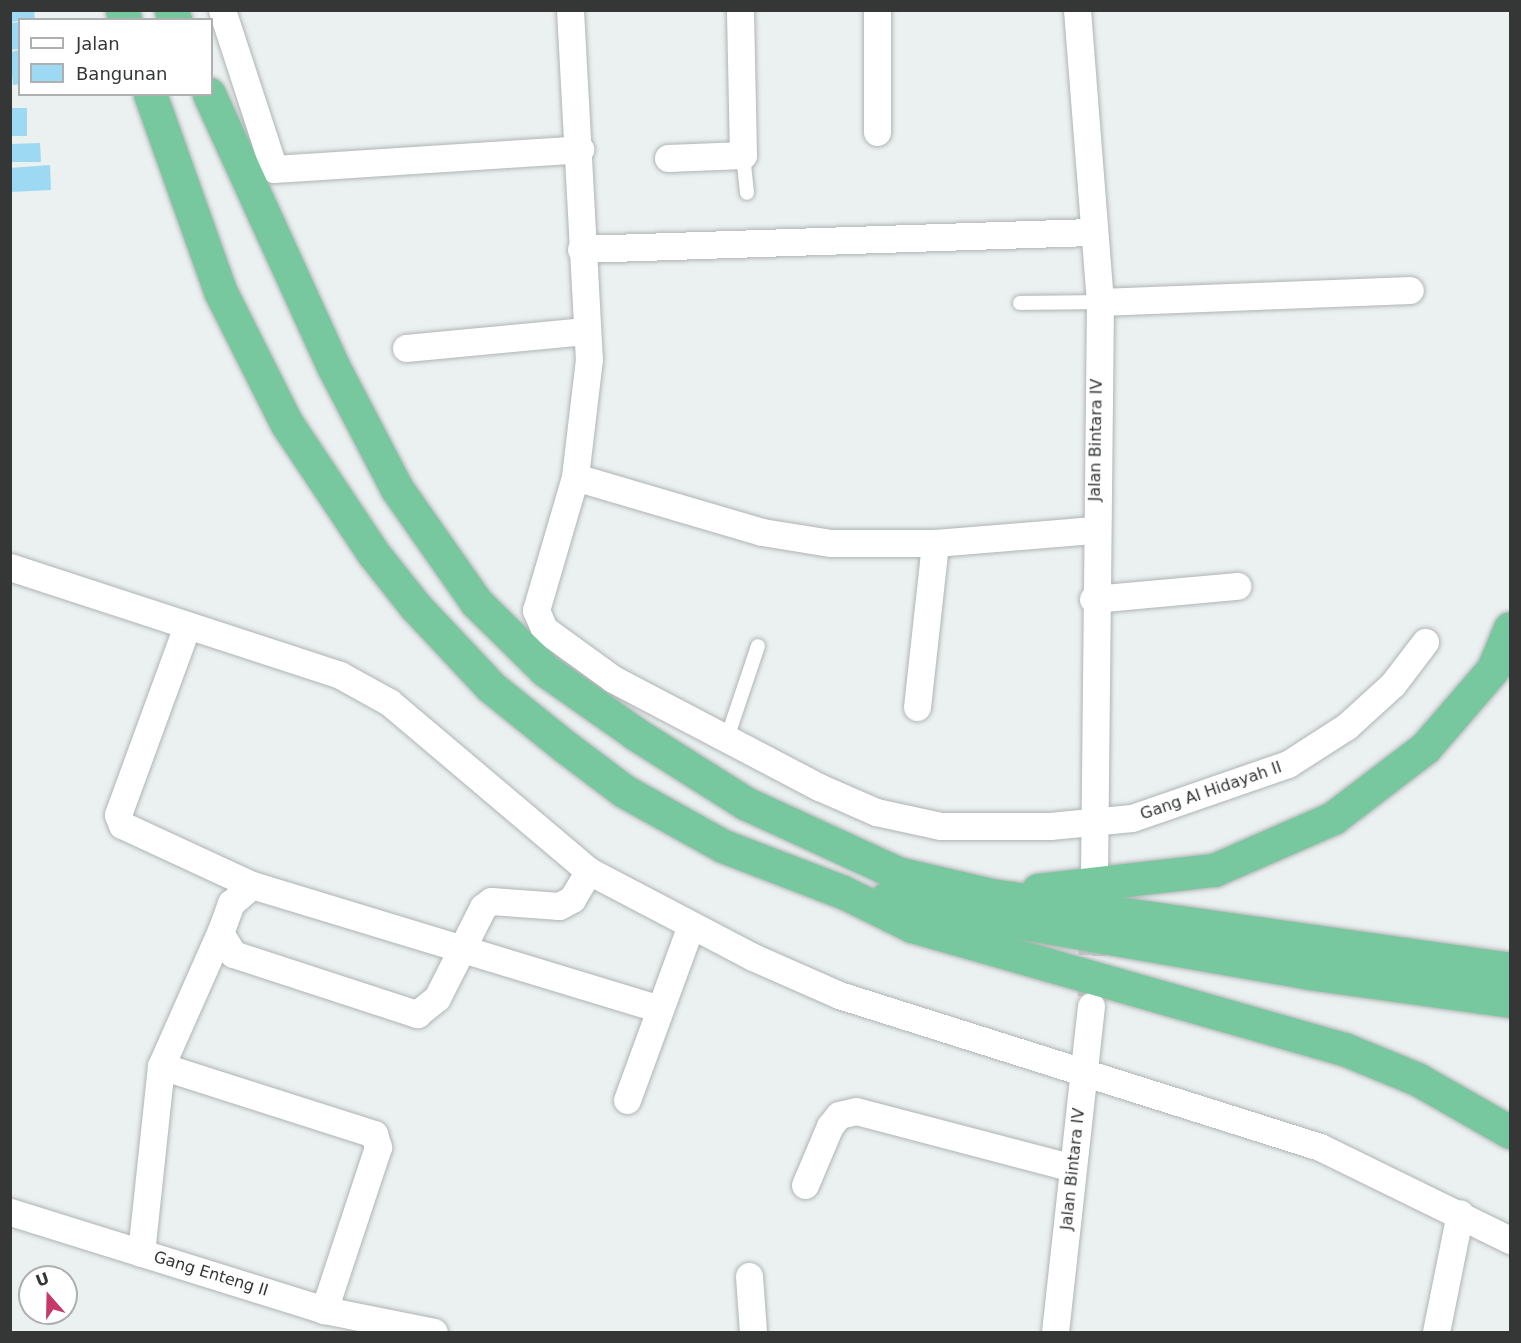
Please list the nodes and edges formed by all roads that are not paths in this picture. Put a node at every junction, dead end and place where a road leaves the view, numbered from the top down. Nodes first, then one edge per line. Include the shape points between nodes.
1 (222, 10) edge
2 (570, 10) edge
3 (740, 10) edge
4 (877, 10) edge
5 (1077, 10) edge
6 (151, 96) edge
7 (210, 96) edge
8 (877, 132) dead end
9 (580, 149) junction
10 (743, 155) junction
11 (668, 158) dead end
12 (747, 193) dead end
13 (1091, 232) junction
14 (581, 249) junction
15 (1410, 290) dead end
16 (1100, 302) junction
17 (1020, 303) dead end
18 (585, 331) junction
19 (406, 348) dead end
20 (575, 477) junction
21 (1094, 530) junction
22 (935, 543) junction
23 (10, 567) edge
24 (1237, 586) dead end
25 (1093, 599) junction
26 (187, 626) junction
27 (1510, 628) edge
28 (1425, 642) dead end
29 (758, 646) dead end
30 (917, 707) dead end
31 (728, 738) junction
32 (1094, 824) junction
33 (589, 871) junction
34 (1094, 871) dead end
35 (252, 885) junction
36 (843, 892) junction
37 (991, 895) junction
38 (690, 928) junction
39 (220, 933) junction
40 (462, 949) junction
41 (1510, 969) edge
42 (1510, 1001) edge
43 (1091, 1006) tunnel mouth
44 (659, 1009) junction
45 (162, 1066) junction
46 (1083, 1073) junction
47 (627, 1100) dead end
48 (1510, 1132) edge
49 (1073, 1168) junction
50 (805, 1185) dead end
51 (10, 1212) edge
52 (1460, 1213) junction
53 (1510, 1240) edge
54 (141, 1253) junction
55 (749, 1276) dead end
56 (324, 1310) junction
57 (420, 1332) edge
58 (753, 1332) edge
59 (1055, 1332) edge
60 (1436, 1332) edge

1 - 9 street via 274,169
2 - 9 street, Gang Al Hidayah II
3 - 10 street
4 - 8 street
5 - 13 street, Jalan Bintara IV
6 - 36 highway via 220,291 252,362 366,544 415,606 491,687 624,791 723,846
7 - 37 highway via 344,388 397,489 476,602 545,670 745,803 897,873
9 - 14 street, Gang Al Hidayah II
10 - 11 street
10 - 12 lane
13 - 14 street
13 - 16 street, Jalan Bintara IV
14 - 18 street, Gang Al Hidayah II
15 - 16 street
16 - 17 lane
16 - 21 street, Jalan Bintara IV
18 - 19 street
18 - 20 street, Gang Al Hidayah II via 589,358
20 - 22 street via 762,532 831,543
20 - 31 street, Gang Al Hidayah II via 536,610 544,629 614,679
21 - 22 street
21 - 25 street, Jalan Bintara IV
22 - 30 street
23 - 26 street
24 - 25 street
25 - 32 street, Jalan Bintara IV
26 - 33 street via 340,675 389,702
26 - 35 street via 119,819
27 - 37 highway via 1492,669 1425,748 1333,818 1214,870
28 - 32 street, Gang Al Hidayah II via 1393,684 1347,726 1288,764 1132,818
29 - 31 lane
31 - 32 street, Gang Al Hidayah II via 876,812 940,826
32 - 34 street, Jalan Bintara IV
33 - 38 street
33 - 40 street via 572,899 559,906 491,901
35 - 39 street via 231,903
35 - 40 street
36 - 42 highway via 1309,973
36 - 48 highway via 912,926 1344,1049 1417,1079
37 - 41 highway
38 - 44 street
38 - 46 street via 839,995
39 - 40 street via 233,954 417,1014 437,998
39 - 45 street
40 - 44 street
43 - 46 street, Jalan Bintara IV
44 - 47 street
45 - 54 street
45 - 56 street via 374,1134 378,1148
46 - 49 street, Jalan Bintara IV
46 - 52 street via 1320,1147
49 - 50 street via 856,1110 839,1115 830,1126
49 - 59 street, Jalan Bintara IV
51 - 54 street, Gang Enteng II
52 - 53 street
52 - 60 street
54 - 56 street, Gang Enteng II
55 - 58 street
56 - 57 street, Gang Enteng II

